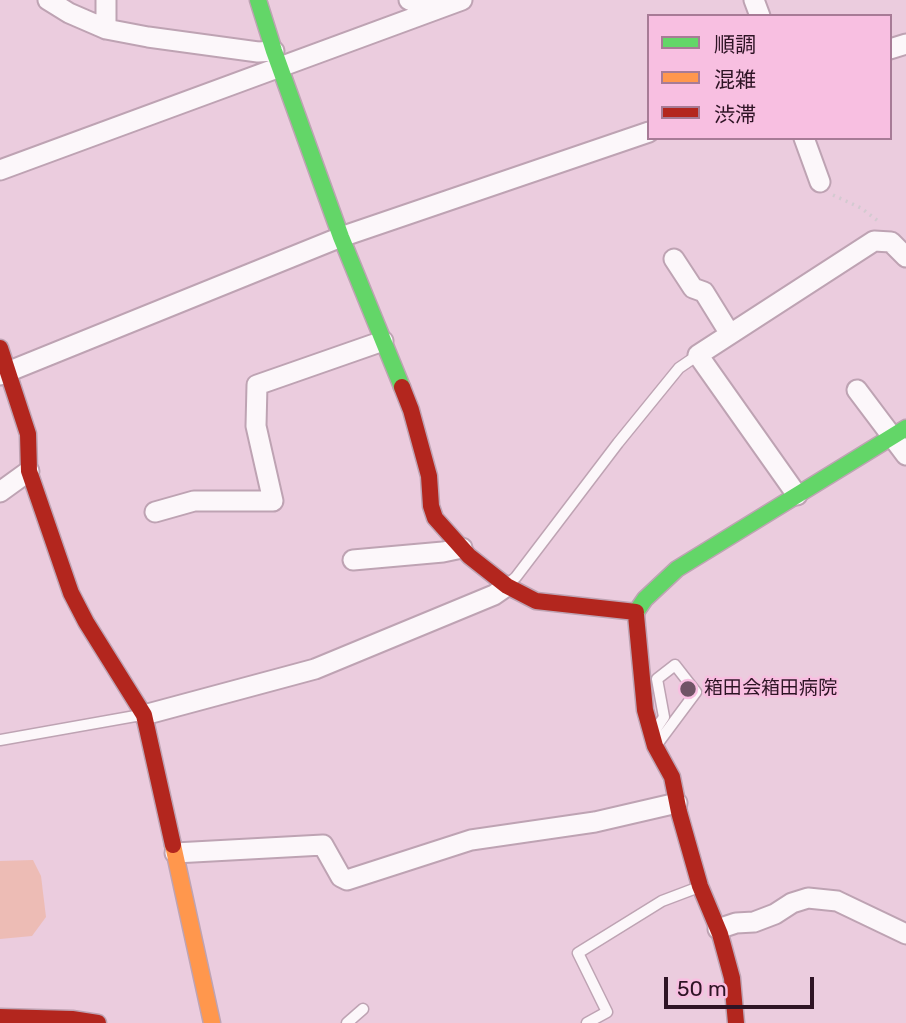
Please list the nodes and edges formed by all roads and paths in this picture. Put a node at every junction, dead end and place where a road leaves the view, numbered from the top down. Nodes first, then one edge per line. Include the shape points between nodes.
1 (48, 0) edge
2 (106, 0) edge
3 (258, 0) edge
4 (409, 0) edge
5 (462, 0) edge
6 (437, 9) junction
7 (106, 29) junction
8 (277, 59) junction
9 (647, 133) edge
10 (805, 140) edge
11 (0, 170) edge
12 (820, 182) joint
13 (341, 237) junction
14 (881, 241) junction
15 (906, 257) edge
16 (674, 259) dead end
17 (730, 334) junction
18 (383, 341) junction
19 (0, 348) edge
20 (698, 355) junction
21 (4, 373) edge
22 (857, 390) dead end
23 (899, 432) edge
24 (906, 455) edge
25 (29, 471) junction
26 (0, 492) edge
27 (797, 495) junction
28 (155, 512) dead end
29 (462, 548) junction
30 (353, 559) dead end
31 (507, 586) junction
32 (636, 612) junction
33 (144, 715) junction
34 (0, 740) edge
35 (654, 741) junction
36 (677, 803) junction
37 (175, 853) junction
38 (700, 886) junction
39 (718, 929) junction
40 (906, 934) edge
41 (363, 1009) dead end
42 (0, 1017) edge
43 (72, 1021) edge
44 (98, 1023) edge
45 (212, 1023) edge
46 (347, 1023) edge
47 (587, 1023) edge
48 (736, 1023) edge

1 - 7 street
2 - 7 street
3 - 8 street
4 - 6 street
5 - 6 street
6 - 8 street
7 - 8 street via 258,52
8 - 11 street
8 - 13 street
9 - 13 street
10 - 12 street
12 - 14 path via 824,191 873,216 882,226
13 - 18 street
13 - 21 street
14 - 15 street via 891,242
14 - 17 street via 874,241
16 - 17 street via 693,288 704,292
17 - 20 street
18 - 28 street via 257,385 257,426 273,501 194,501
18 - 29 street via 411,410 435,518
19 - 21 street
20 - 27 street
20 - 31 lane via 679,369
21 - 25 street via 29,434
22 - 23 street
23 - 24 street
23 - 27 street
25 - 26 street
25 - 33 street via 71,593
27 - 32 street via 677,569
29 - 30 street
29 - 31 street
31 - 32 street via 536,601
31 - 33 street via 315,669
32 - 35 street via 645,710
33 - 34 lane
33 - 37 street
35 - 35 lane via 664,717 657,679 675,664 696,692
35 - 36 street via 673,777
36 - 37 street via 594,822 471,841 347,880 323,845
36 - 38 street
37 - 45 street
38 - 39 street
38 - 47 lane via 662,901 578,953 607,1012
39 - 40 street via 754,922 808,898 837,901
39 - 48 street via 732,978
41 - 46 lane
42 - 43 street
43 - 44 street

